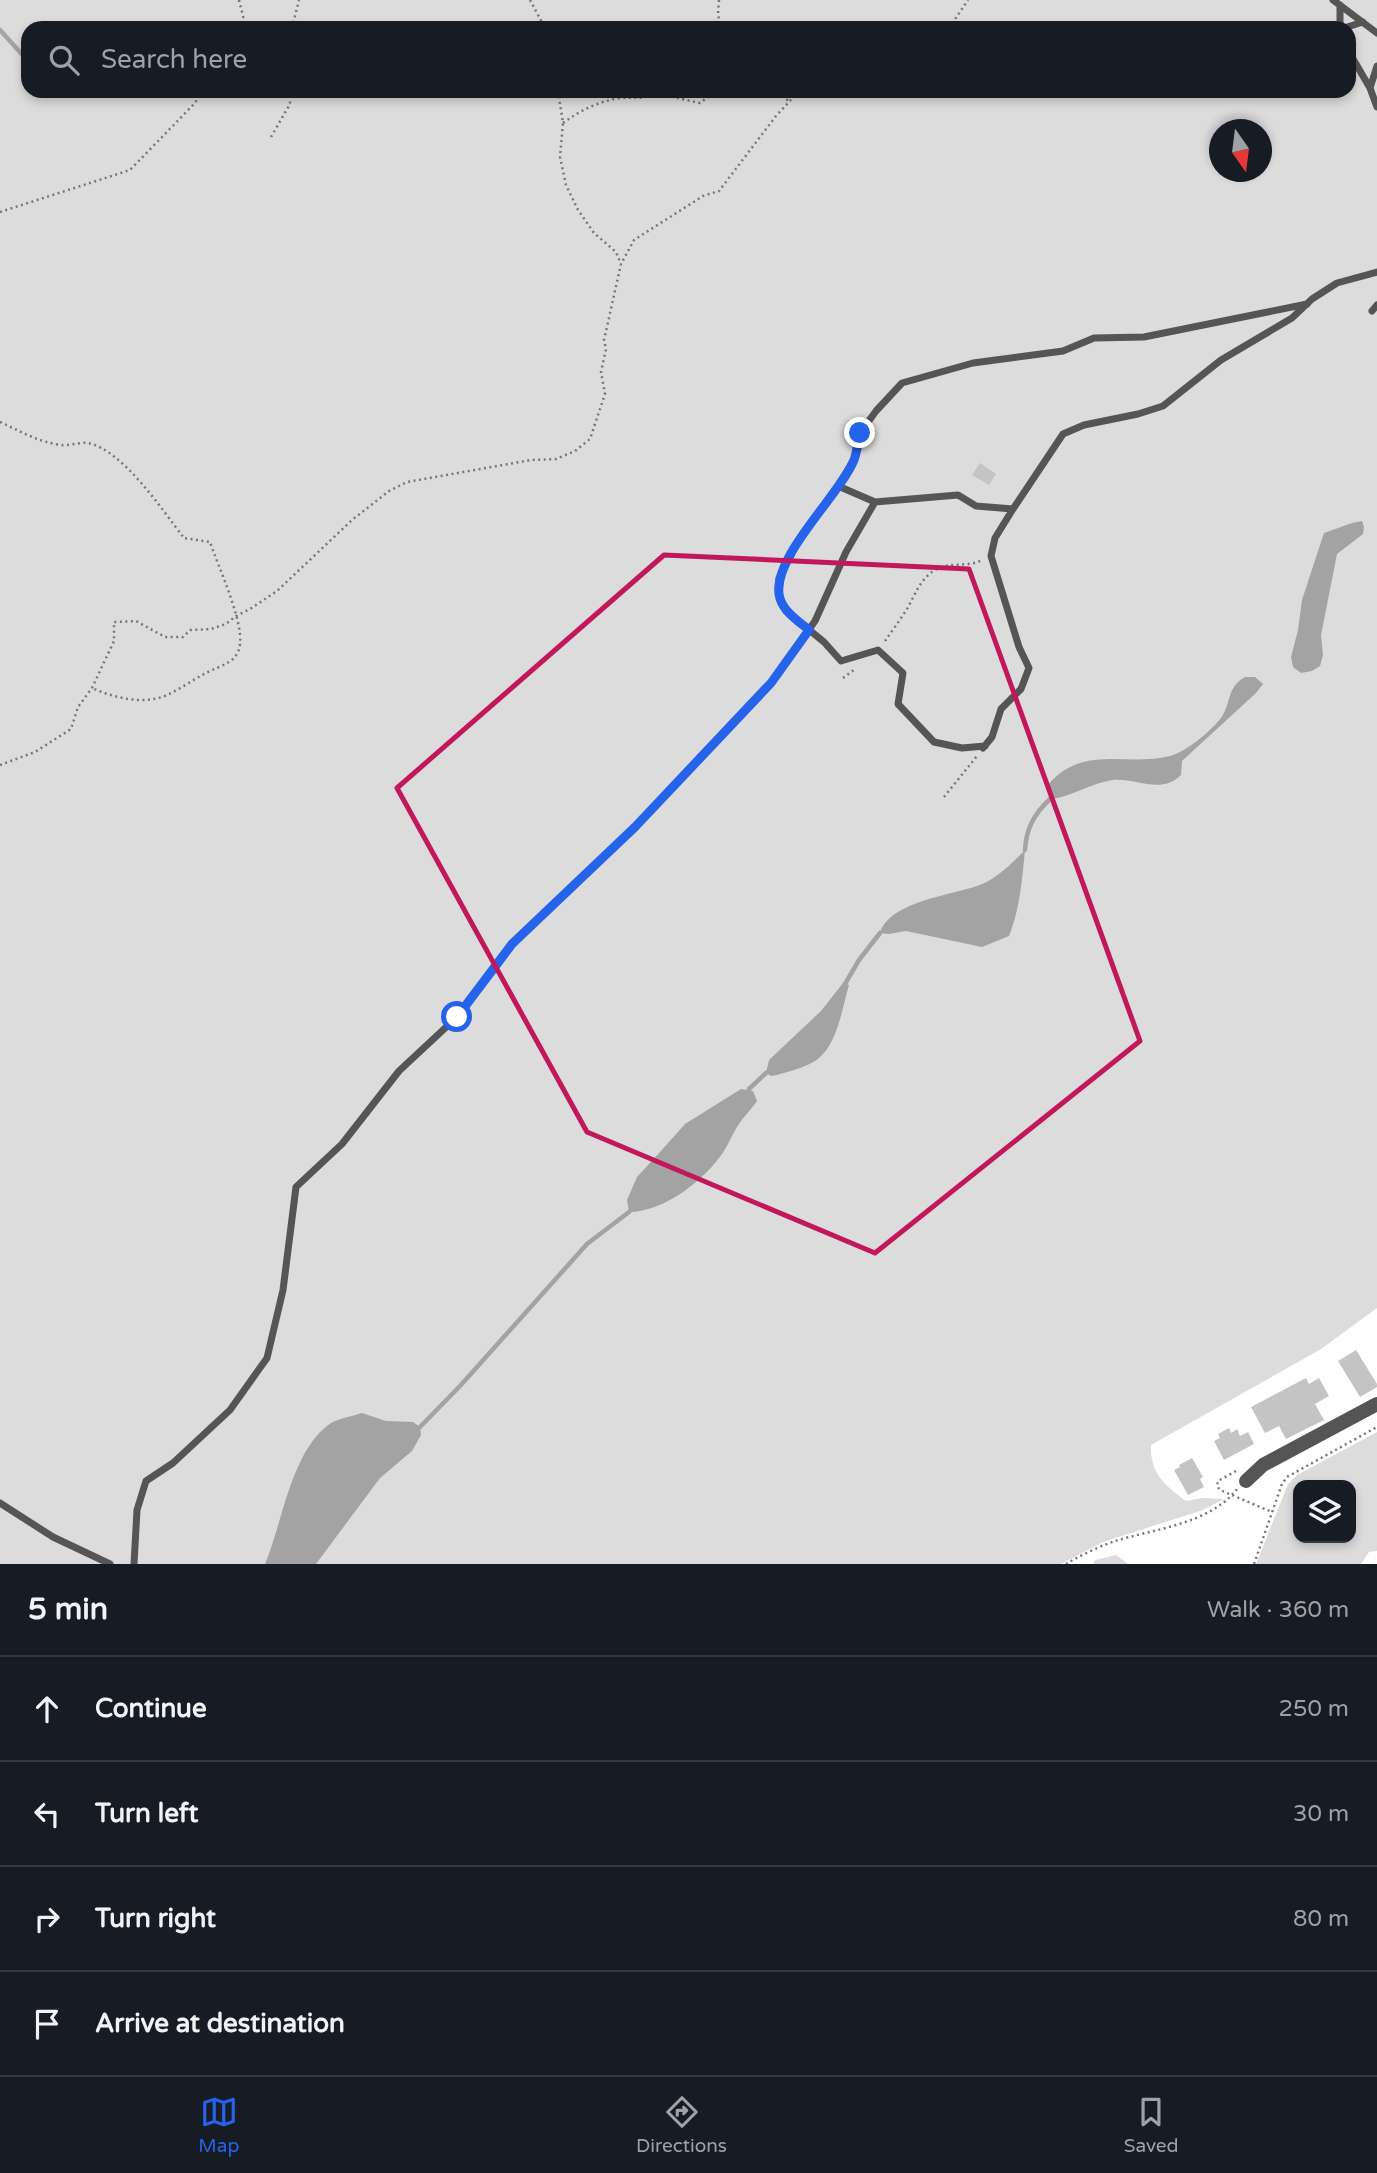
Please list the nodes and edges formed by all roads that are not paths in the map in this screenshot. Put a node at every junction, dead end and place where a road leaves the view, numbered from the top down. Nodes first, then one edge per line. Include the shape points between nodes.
1 (1336, 3) edge
2 (1340, 21) edge
3 (1363, 22) junction
4 (1356, 24) edge
5 (1377, 33) edge
6 (1356, 64) edge
7 (1377, 66) edge
8 (1370, 88) junction
9 (1377, 107) edge
10 (1377, 272) edge
11 (1307, 304) junction
12 (838, 486) junction
13 (875, 502) junction
14 (1013, 509) junction
15 (809, 630) junction
16 (1377, 1404) edge
17 (1247, 1481) dead end
18 (0, 1503) edge
19 (110, 1564) edge
20 (134, 1564) edge

1 - 2 lane
1 - 3 lane
3 - 4 lane
3 - 5 lane
6 - 8 lane
7 - 8 lane
8 - 9 lane
10 - 11 lane via 1337,283
11 - 12 lane via 1144,337 1094,338 1063,351 973,363 902,383 860,433 854,460
11 - 14 lane via 1293,318 1221,360 1163,406 1063,434
12 - 13 lane
12 - 15 lane via 779,578 779,596 786,611
13 - 14 lane via 958,495 976,506
13 - 15 lane
14 - 15 lane via 995,538 991,556 1029,668 1021,689 1001,709 992,737 983,748 933,742 898,704 903,673 878,650 841,661
15 - 20 lane via 771,683 635,827 512,944 457,1017 399,1071 342,1144 296,1187 283,1290 267,1358 230,1410 173,1463 146,1481 136,1510
16 - 17 street via 1263,1465
18 - 19 lane via 53,1537

